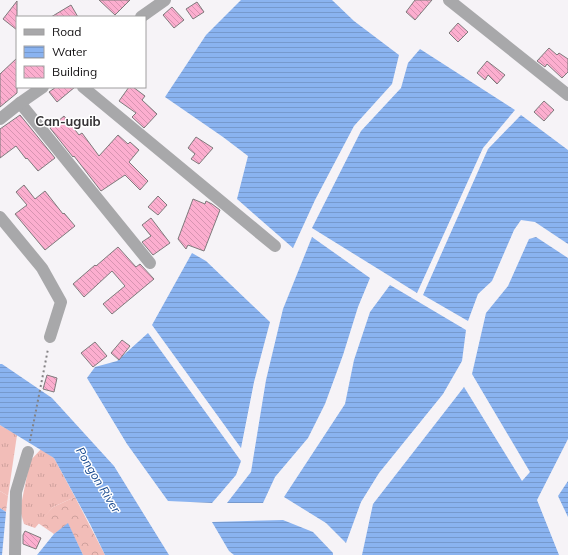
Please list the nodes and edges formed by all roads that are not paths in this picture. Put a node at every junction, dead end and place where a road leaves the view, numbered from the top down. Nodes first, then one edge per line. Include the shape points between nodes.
1 (165, 0) edge
2 (449, 0) edge
3 (142, 16) edge
4 (42, 88) edge
5 (84, 88) edge
6 (568, 95) edge
7 (20, 103) junction
8 (0, 119) edge
9 (0, 217) edge
10 (275, 246) dead end
11 (150, 263) dead end
12 (50, 337) road end
13 (28, 452) road end
14 (15, 555) edge

1 - 3 street
2 - 6 street
4 - 7 street
5 - 10 street
7 - 8 street
7 - 11 street
9 - 12 street via 42,268 61,302
13 - 14 street via 16,492

